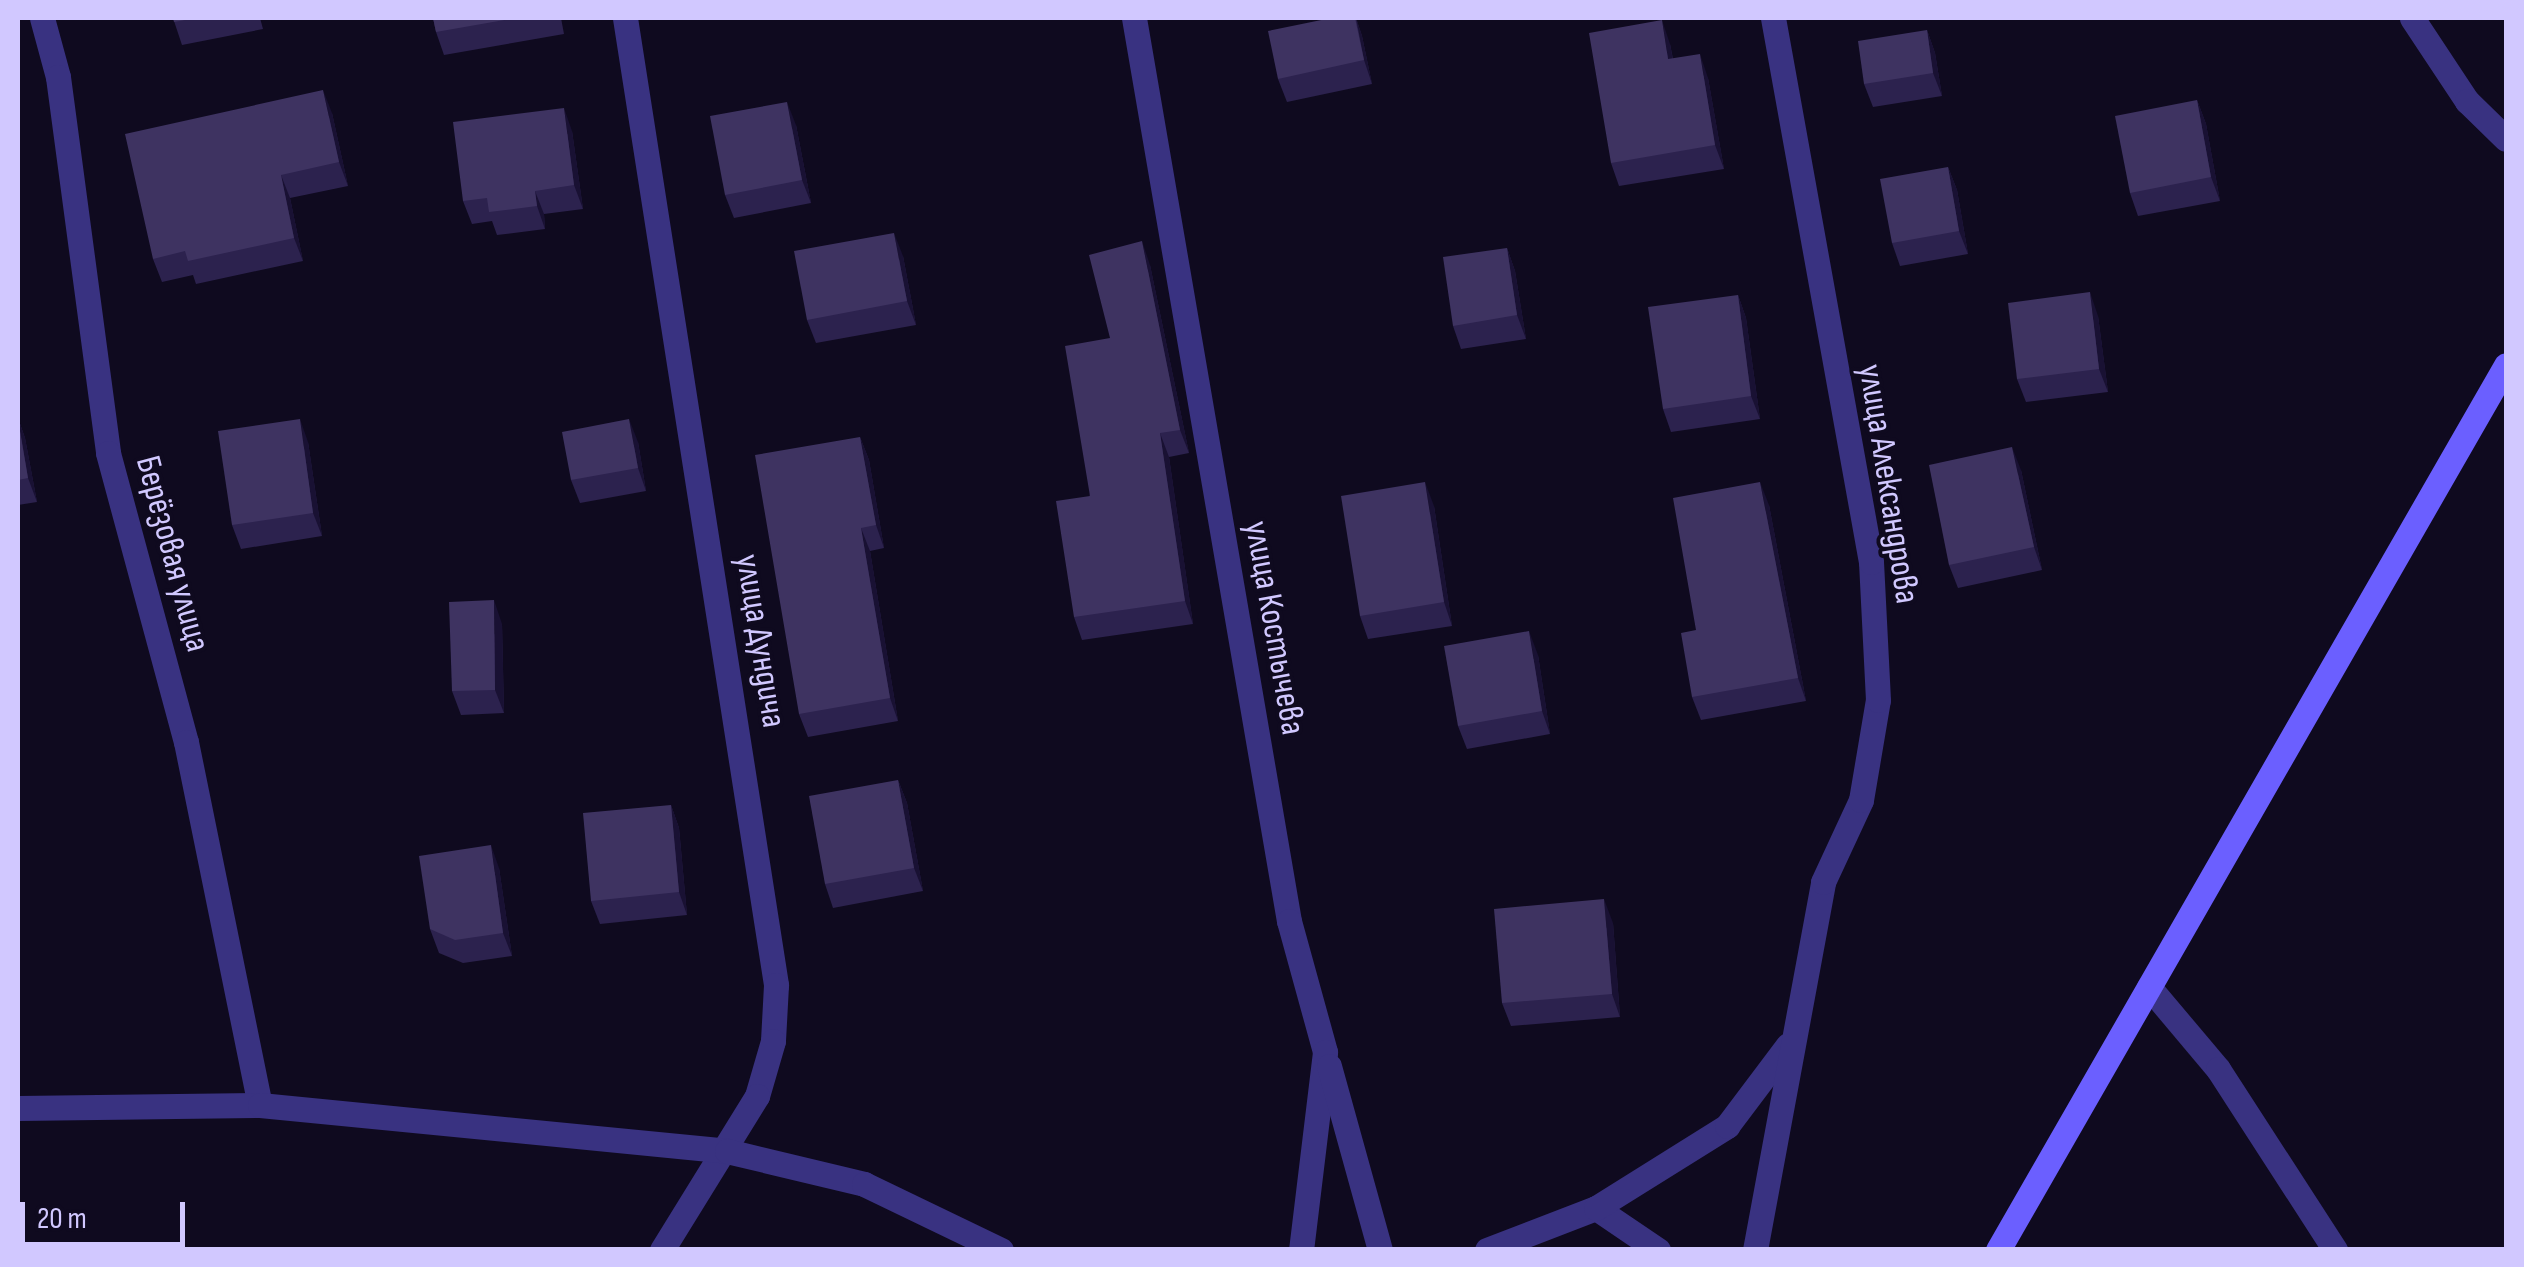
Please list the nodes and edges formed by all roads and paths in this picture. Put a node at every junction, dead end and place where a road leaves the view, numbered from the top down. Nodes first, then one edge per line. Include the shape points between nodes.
1 (42, 18) edge
2 (625, 18) edge
3 (1134, 18) edge
4 (1772, 18) edge
5 (2412, 18) edge
6 (2506, 139) edge
7 (2506, 365) edge
8 (2148, 987) junction
9 (1791, 1041) junction
10 (1325, 1052) junction
11 (260, 1105) junction
12 (18, 1108) edge
13 (727, 1152) junction
14 (1596, 1208) junction
15 (662, 1250) edge
16 (1001, 1250) edge
17 (1302, 1250) edge
18 (1380, 1250) edge
19 (1487, 1250) edge
20 (1658, 1250) edge
21 (1755, 1250) edge
22 (1998, 1250) edge
23 (2334, 1250) edge

1 - 11 street, Берёзовая улица via 58,77 108,453 186,742
2 - 13 street, улица Дундича via 776,985 773,1041 757,1096
3 - 10 street, улица Костычева via 1289,921
4 - 9 street, улица Александрова via 1871,562 1878,700 1872,758 1823,882
5 - 6 street via 2468,101
7 - 8 street
8 - 22 street
8 - 23 street via 2218,1069
9 - 14 street via 1726,1126
9 - 21 street, улица Александрова
10 - 17 street, улица Костычева
10 - 18 street
11 - 12 street
11 - 13 street
13 - 15 street, улица Дундича
13 - 16 street via 864,1184
14 - 19 street
14 - 20 street

